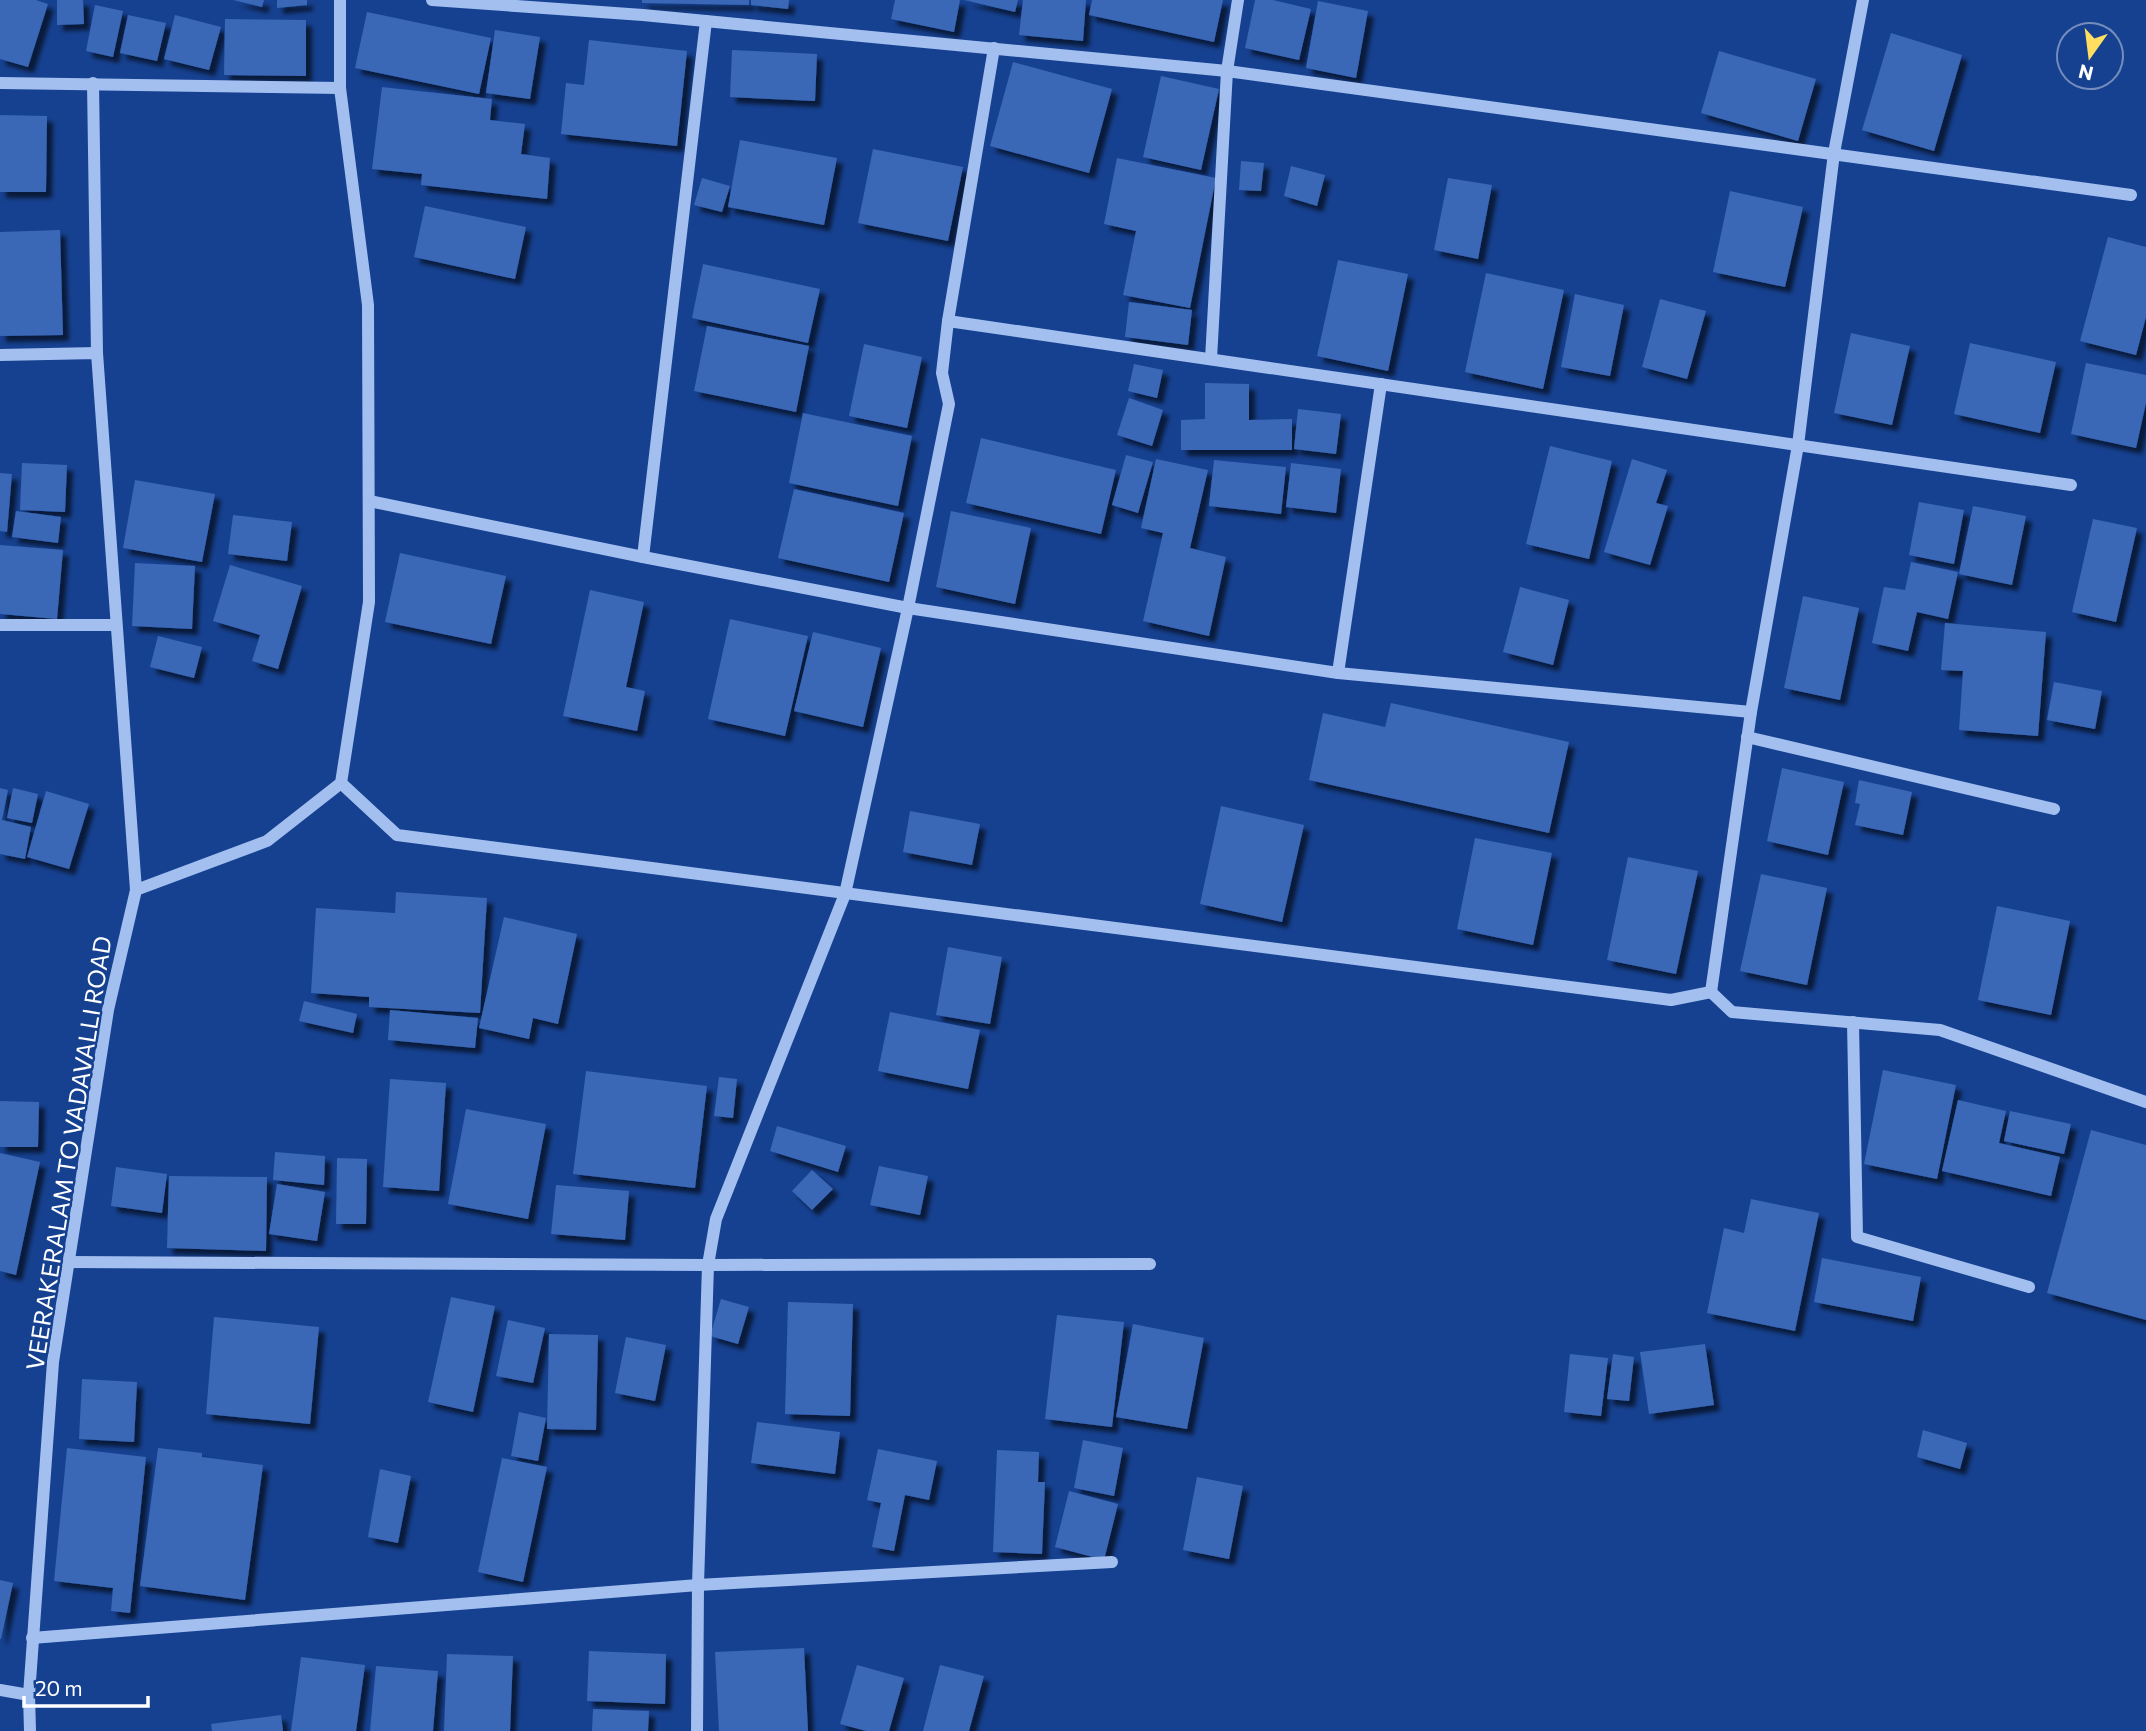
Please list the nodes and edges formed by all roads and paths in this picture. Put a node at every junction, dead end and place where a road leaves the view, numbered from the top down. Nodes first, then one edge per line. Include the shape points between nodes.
1 (340, 0) edge
2 (432, 0) edge
3 (1238, 0) edge
4 (1863, 0) edge
5 (706, 21) junction
6 (995, 48) junction
7 (1227, 71) junction
8 (0, 83) edge
9 (93, 83) junction
10 (340, 88) junction
11 (1834, 153) junction
12 (2131, 195) dead end
13 (948, 321) junction
14 (97, 353) junction
15 (0, 355) edge
16 (1211, 359) junction
17 (1381, 384) junction
18 (1798, 445) junction
19 (2071, 485) dead end
20 (369, 501) junction
21 (643, 557) junction
22 (908, 608) junction
23 (0, 625) edge
24 (116, 625) junction
25 (1338, 673) junction
26 (1751, 712) junction
27 (1747, 737) junction
28 (341, 783) junction
29 (2054, 809) dead end
30 (136, 890) junction
31 (845, 894) junction
32 (1711, 992) junction
33 (1853, 1022) junction
34 (2146, 1102) edge
35 (68, 1262) junction
36 (1150, 1264) dead end
37 (708, 1265) junction
38 (2029, 1287) dead end
39 (1112, 1562) dead end
40 (698, 1585) junction
41 (33, 1638) junction
42 (0, 1690) edge
43 (29, 1695) junction
44 (30, 1731) edge
45 (697, 1731) edge

1 - 10 street
2 - 5 street
3 - 7 street
4 - 11 street
5 - 6 street
5 - 21 street
6 - 7 street
6 - 13 street
7 - 11 street
7 - 16 street
8 - 9 street
9 - 10 street
9 - 14 street, VEERAKERALAM TO VADAVALLI ROAD
10 - 20 street via 368,305
11 - 12 street
11 - 18 street
13 - 16 street
13 - 22 street via 942,373 949,404
14 - 15 street
14 - 24 street, VEERAKERALAM TO VADAVALLI ROAD
16 - 17 street
17 - 18 street
17 - 25 street
18 - 19 street
18 - 26 street
20 - 21 street
20 - 28 street via 369,602
21 - 22 street
22 - 25 street
22 - 31 street
23 - 24 street
24 - 30 street, VEERAKERALAM TO VADAVALLI ROAD
25 - 26 street
26 - 27 street
27 - 29 street
27 - 32 street
28 - 30 street via 267,841
28 - 31 street via 397,835
30 - 35 street, VEERAKERALAM TO VADAVALLI ROAD via 108,1010
31 - 32 street via 1671,1000
31 - 37 street via 716,1219
32 - 33 street via 1732,1012
33 - 34 street via 1940,1030
33 - 38 street via 1857,1237
35 - 37 street
35 - 41 street, VEERAKERALAM TO VADAVALLI ROAD via 53,1362
36 - 37 street
37 - 40 street
39 - 40 street
40 - 41 street
40 - 45 street
41 - 43 street, VEERAKERALAM TO VADAVALLI ROAD
42 - 43 street
43 - 44 street, VEERAKERALAM TO VADAVALLI ROAD

